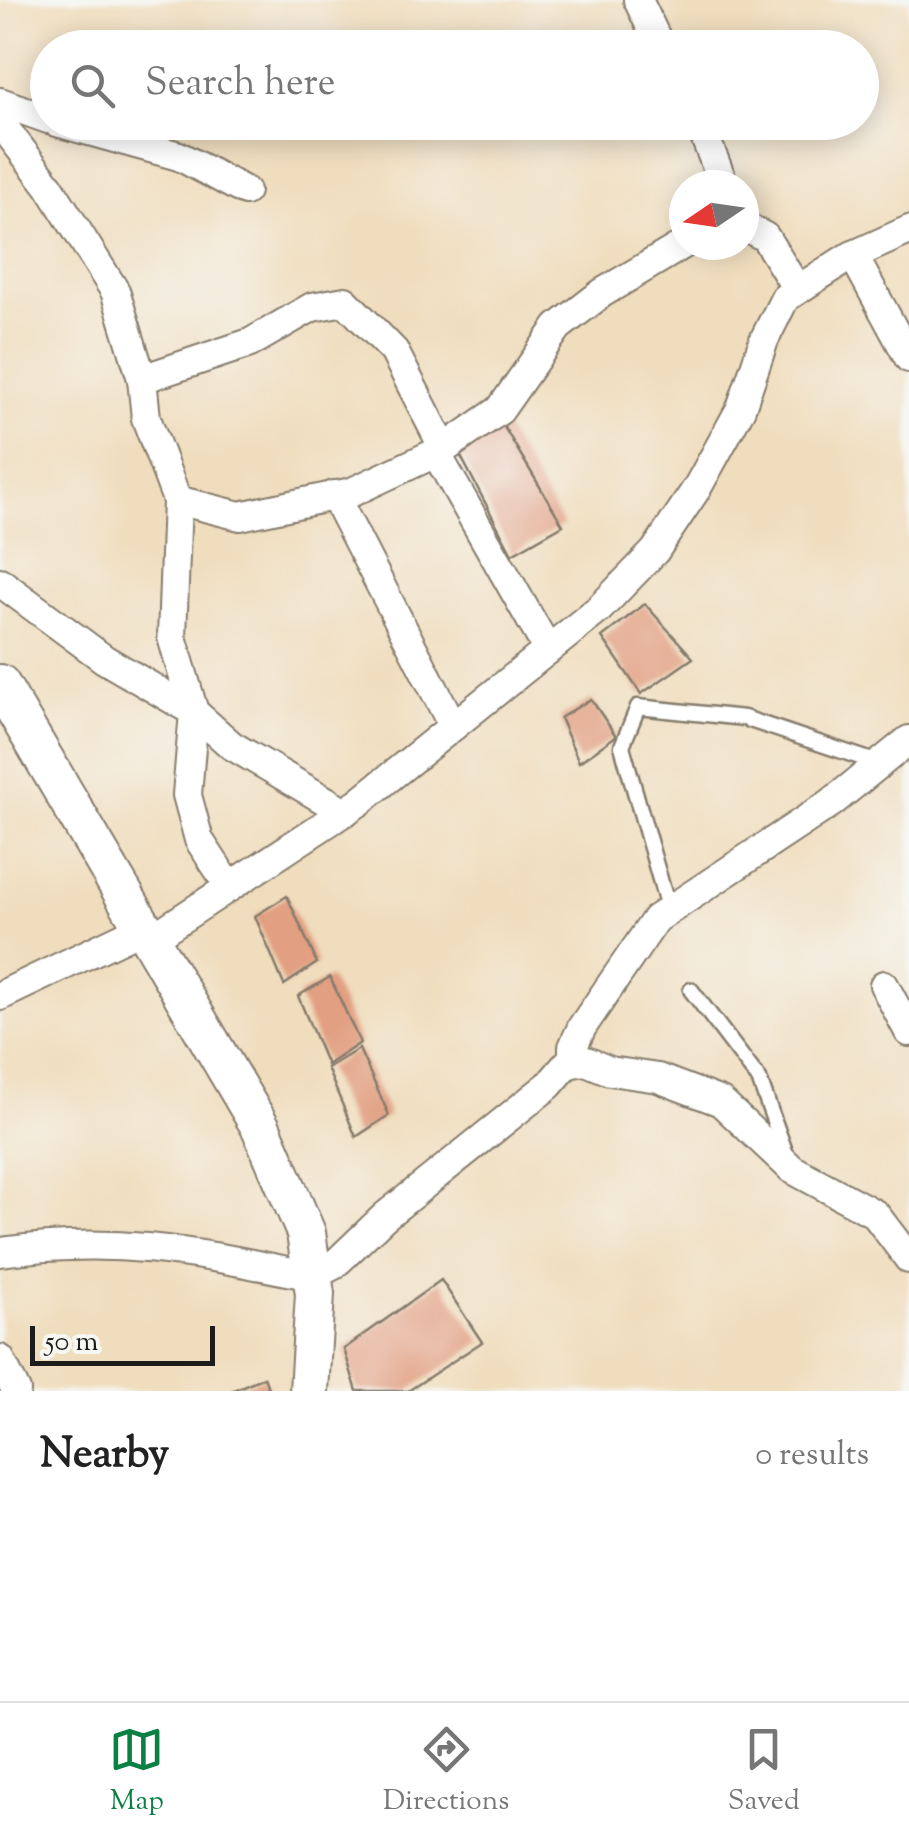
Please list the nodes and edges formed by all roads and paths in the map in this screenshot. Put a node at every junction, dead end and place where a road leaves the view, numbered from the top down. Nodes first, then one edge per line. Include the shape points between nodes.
1 (638, 0) edge
2 (652, 30) edge
3 (0, 102) edge
4 (30, 113) edge
5 (0, 122) edge
6 (121, 140) edge
7 (705, 140) edge
8 (718, 170) edge
9 (245, 191) dead end
10 (909, 230) edge
11 (759, 233) edge
12 (669, 253) edge
13 (853, 255) junction
14 (798, 289) junction
15 (909, 358) edge
16 (142, 379) junction
17 (440, 451) junction
18 (334, 495) junction
19 (177, 500) junction
20 (0, 582) edge
21 (548, 650) junction
22 (0, 684) edge
23 (194, 712) junction
24 (453, 726) junction
25 (909, 740) edge
26 (878, 763) junction
27 (345, 812) junction
28 (230, 887) junction
29 (669, 911) junction
30 (146, 934) junction
31 (884, 985) dead end
32 (690, 990) dead end
33 (0, 996) edge
34 (909, 1032) edge
35 (573, 1061) junction
36 (792, 1169) junction
37 (0, 1252) edge
38 (909, 1259) edge
39 (312, 1276) junction
40 (0, 1358) edge
41 (16, 1391) edge
42 (309, 1391) edge

1 - 2 street
3 - 4 street
5 - 16 street via 50,186 115,291
6 - 9 street via 178,156
7 - 8 street
10 - 13 street
11 - 14 street
12 - 17 street via 558,327 500,410
13 - 14 street
13 - 15 street
14 - 21 street via 784,298 741,408 655,551
16 - 17 street via 250,343 312,307 345,302 394,352
16 - 19 street via 146,418
17 - 18 street
17 - 21 street
18 - 19 street via 240,516
18 - 24 street
19 - 23 street via 172,637
20 - 23 street via 104,659
21 - 24 street
22 - 30 street
23 - 27 street via 231,744
23 - 28 street via 187,796 199,840
24 - 27 street
25 - 26 street
26 - 29 street via 831,803
26 - 29 lane via 744,718 638,707 622,746
27 - 28 street
28 - 30 street
29 - 35 street via 617,971 582,1028
30 - 33 street
30 - 39 street via 261,1128 306,1232
31 - 34 street
32 - 36 lane via 759,1079
35 - 36 street via 658,1078 720,1102
35 - 39 street via 334,1265
36 - 38 street via 875,1214
37 - 39 street via 63,1243 149,1245
39 - 42 street
40 - 41 street

